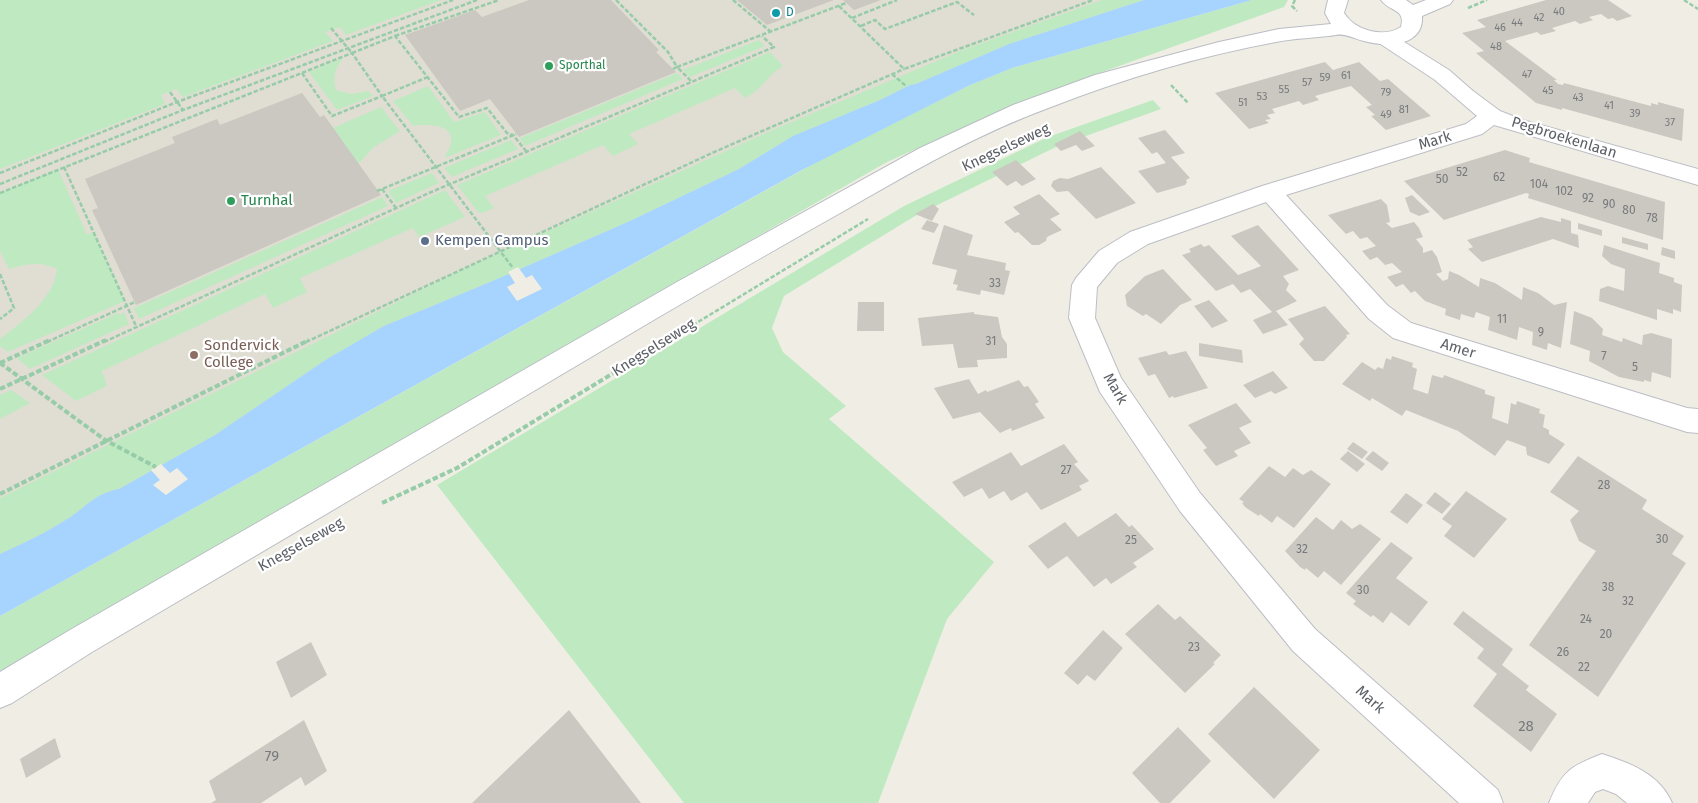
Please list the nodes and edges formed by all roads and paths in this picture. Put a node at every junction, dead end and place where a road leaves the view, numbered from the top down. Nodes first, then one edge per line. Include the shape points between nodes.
1 (452, 0) edge
2 (477, 0) edge
3 (499, 0) edge
4 (616, 0) edge
5 (733, 0) edge
6 (897, 0) edge
7 (1093, 0) edge
8 (1295, 0) edge
9 (1442, 0) edge
10 (1684, 0) edge
11 (846, 4) dead end
12 (1400, 4) edge
13 (839, 6) junction
14 (1292, 6) dead end
15 (1698, 9) edge
16 (1339, 14) edge
17 (974, 15) dead end
18 (852, 18) junction
19 (861, 26) junction
20 (331, 28) dead end
21 (771, 32) junction
22 (1407, 34) junction
23 (395, 36) junction
24 (762, 36) junction
25 (1386, 39) junction
26 (342, 40) junction
27 (348, 48) junction
28 (352, 53) junction
29 (678, 68) junction
30 (673, 69) dead end
31 (904, 69) junction
32 (302, 73) junction
33 (892, 74) junction
34 (1442, 75) junction
35 (428, 77) junction
36 (691, 81) junction
37 (1179, 82) dead end
38 (1171, 84) junction
39 (906, 86) dead end
40 (1163, 86) dead end
41 (170, 92) dead end
42 (382, 96) junction
43 (176, 102) junction
44 (1188, 103) dead end
45 (183, 110) junction
46 (1492, 116) junction
47 (514, 134) junction
48 (526, 151) junction
49 (437, 166) junction
50 (64, 167) junction
51 (0, 173) edge
52 (1698, 178) edge
53 (0, 184) edge
54 (450, 184) junction
55 (382, 189) junction
56 (377, 191) dead end
57 (1270, 192) junction
58 (0, 193) edge
59 (396, 208) junction
60 (874, 216) dead end
61 (500, 250) junction
62 (513, 268) dead end
63 (0, 274) edge
64 (135, 302) dead end
65 (127, 306) junction
66 (0, 319) edge
67 (136, 326) junction
68 (0, 363) edge
69 (20, 380) junction
70 (0, 389) edge
71 (1698, 420) edge
72 (105, 440) junction
73 (156, 467) dead end
74 (0, 494) edge
75 (377, 506) dead end
76 (0, 691) edge
77 (1485, 803) edge
78 (1567, 803) edge
79 (1654, 803) edge

1 - 26 path
2 - 27 path
3 - 23 path
4 - 29 path via 668,52
5 - 21 path
6 - 18 path
7 - 31 path
8 - 14 path
9 - 12 street
10 - 15 path
11 - 13 path
12 - 22 street via 1413,21
13 - 18 path
13 - 21 path
16 - 25 street via 1372,38
16 - 76 street, Knegselseweg via 1320,32 1279,35 1219,48 1102,80 1020,110 928,152 669,299
17 - 19 path via 957,2 885,29 875,20
18 - 19 path
19 - 31 path
20 - 26 path
21 - 24 path
22 - 25 street
22 - 34 street, Pegbroekenlaan
23 - 28 path
23 - 35 path
24 - 29 path
24 - 36 path via 774,47
25 - 34 street, Pegbroekenlaan
26 - 27 path
26 - 43 path
27 - 28 path
27 - 45 path
28 - 32 path
28 - 42 path
29 - 30 path
29 - 36 path
31 - 33 path
32 - 42 path via 332,116
32 - 50 path
33 - 39 path
33 - 61 path
34 - 46 street, Pegbroekenlaan
35 - 42 path
35 - 47 path via 459,117 487,108 507,133
36 - 48 path
37 - 38 path
38 - 40 path
38 - 44 path
41 - 43 path
42 - 49 path
43 - 45 path
43 - 51 path
45 - 53 path
46 - 52 street, Pegbroekenlaan
46 - 57 street, Mark via 1474,129
47 - 48 path
47 - 49 path
48 - 54 path
49 - 54 path
49 - 55 path
50 - 58 path
50 - 65 path
54 - 59 path
54 - 61 path
55 - 56 path
55 - 59 path
57 - 71 street, Amer via 1378,312 1402,331 1687,420
57 - 77 street, Mark via 1139,238 1108,258 1085,285 1082,318 1110,384 1179,486 1304,640
59 - 67 path
60 - 75 path, Knegselseweg via 457,468
61 - 62 path
61 - 72 path
63 - 66 path via 14,308
64 - 65 path
65 - 67 path
65 - 68 path
67 - 69 path
68 - 69 path
69 - 70 path
69 - 72 path
72 - 73 path
72 - 74 path
78 - 79 street via 1583,780 1602,771 1626,780

